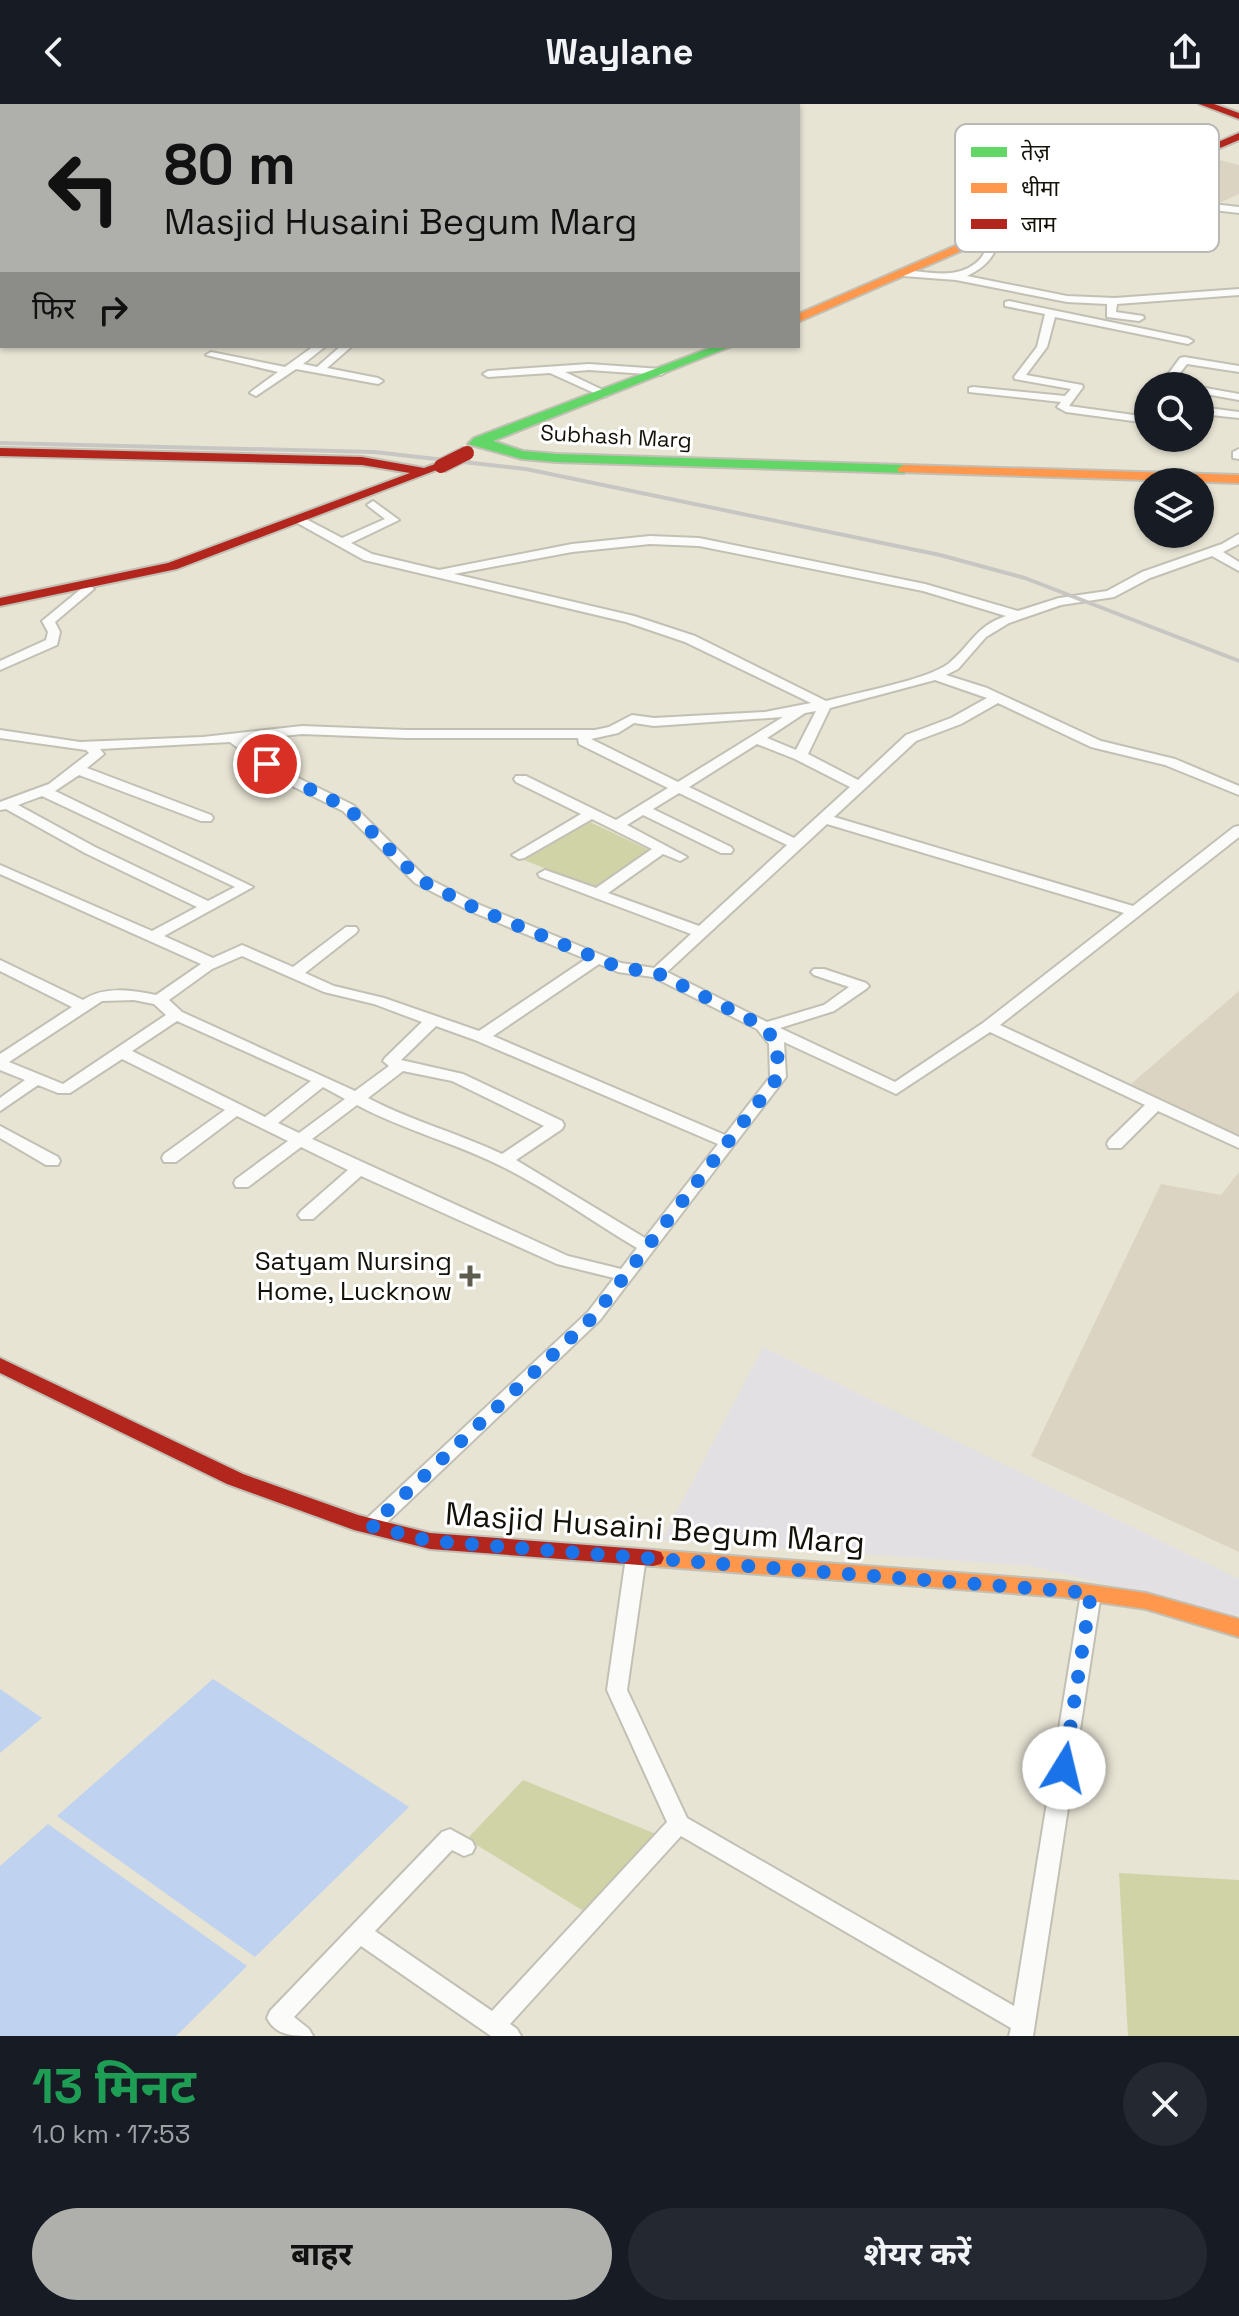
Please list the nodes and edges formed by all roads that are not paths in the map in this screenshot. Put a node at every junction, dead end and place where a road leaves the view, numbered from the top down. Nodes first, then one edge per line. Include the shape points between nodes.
1 (1204, 104) edge
2 (1239, 116) edge
3 (1239, 136) edge
4 (1219, 144) edge
5 (1219, 208) edge
6 (1239, 210) edge
7 (955, 250) edge
8 (990, 252) edge
9 (903, 273) junction
10 (956, 277) junction
11 (1239, 292) edge
12 (1112, 301) junction
13 (1009, 304) dead end
14 (1050, 314) junction
15 (800, 317) edge
16 (1139, 318) dead end
17 (1188, 341) dead end
18 (318, 348) edge
19 (345, 348) edge
20 (721, 348) edge
21 (211, 355) dead end
22 (292, 369) junction
23 (549, 369) junction
24 (1239, 369) edge
25 (319, 370) junction
26 (661, 372) junction
27 (1175, 372) edge
28 (488, 374) dead end
29 (378, 381) dead end
30 (973, 390) dead end
31 (256, 393) dead end
32 (1214, 393) edge
33 (603, 394) junction
34 (1239, 397) edge
35 (1068, 400) junction
36 (1214, 412) edge
37 (1239, 415) edge
38 (1134, 418) edge
39 (472, 448) junction
40 (0, 452) edge
41 (429, 468) junction
42 (1239, 479) edge
43 (373, 505) dead end
44 (298, 520) junction
45 (1239, 538) edge
46 (342, 543) junction
47 (1212, 551) junction
48 (1239, 567) edge
49 (444, 572) junction
50 (84, 585) junction
51 (0, 600) edge
52 (1017, 615) junction
53 (0, 666) edge
54 (935, 676) junction
55 (998, 698) junction
56 (825, 705) junction
57 (805, 709) junction
58 (0, 734) edge
59 (586, 734) junction
60 (232, 737) junction
61 (756, 739) junction
62 (90, 746) junction
63 (800, 756) junction
64 (77, 769) junction
65 (521, 779) dead end
66 (858, 785) junction
67 (678, 787) junction
68 (43, 791) junction
69 (1239, 791) edge
70 (4, 805) edge
71 (642, 809) junction
72 (591, 814) junction
73 (206, 818) dead end
74 (823, 818) junction
75 (616, 826) junction
76 (1239, 830) edge
77 (795, 844) junction
78 (662, 848) junction
79 (726, 850) dead end
80 (519, 855) dead end
81 (680, 857) dead end
82 (0, 869) edge
83 (545, 874) dead end
84 (597, 894) junction
85 (207, 906) junction
86 (1135, 911) junction
87 (351, 930) dead end
88 (700, 932) junction
89 (153, 936) junction
90 (598, 958) junction
91 (212, 963) junction
92 (0, 965) edge
93 (819, 972) dead end
94 (295, 973) junction
95 (657, 973) junction
96 (159, 1000) junction
97 (84, 1007) junction
98 (176, 1015) junction
99 (433, 1020) junction
100 (989, 1026) junction
101 (765, 1027) junction
102 (481, 1037) junction
103 (121, 1052) junction
104 (0, 1062) edge
105 (400, 1066) junction
106 (35, 1080) junction
107 (322, 1080) junction
108 (356, 1097) junction
109 (1156, 1104) junction
110 (0, 1106) edge
111 (236, 1109) junction
112 (266, 1124) junction
113 (0, 1131) edge
114 (299, 1140) junction
115 (725, 1141) junction
116 (1239, 1143) edge
117 (1115, 1144) dead end
118 (170, 1158) dead end
119 (504, 1160) junction
120 (52, 1161) dead end
121 (359, 1169) junction
122 (242, 1183) dead end
123 (307, 1215) dead end
124 (646, 1246) junction
125 (624, 1275) junction
126 (0, 1365) edge
127 (371, 1526) junction
128 (636, 1557) junction
129 (1091, 1593) junction
130 (1239, 1628) edge
131 (679, 1824) junction
132 (464, 1847) dead end
133 (359, 1932) junction
134 (1022, 2030) edge
135 (501, 2031) edge
136 (301, 2036) edge

1 - 2 street
3 - 4 street
5 - 6 street
7 - 9 street
8 - 10 street via 977,268
9 - 10 street
9 - 15 street
10 - 12 street via 1067,299
11 - 12 street
12 - 16 street via 1111,315
13 - 14 street
14 - 17 street
14 - 35 street via 1042,347 1019,377 1078,387
18 - 22 street
19 - 25 street
20 - 26 street
21 - 22 street
22 - 25 street
22 - 31 street
23 - 26 street
23 - 28 street
23 - 33 street
24 - 27 street via 1184,360
25 - 29 street
26 - 33 street
30 - 35 street
32 - 34 street
33 - 39 street
35 - 38 street via 1066,409
36 - 37 street
39 - 41 street, bridge
39 - 42 street, Subhash Marg via 556,458
40 - 41 street via 362,461
41 - 44 street
41 - 51 street via 171,560
43 - 46 street via 393,520
44 - 46 street
44 - 50 street via 172,566
45 - 47 street
46 - 49 street via 368,557
47 - 48 street
47 - 52 street via 1110,594
49 - 52 street via 572,548 650,540 699,542 925,588
49 - 56 street via 690,639
50 - 51 street
50 - 53 street via 88,589 48,621 52,642
52 - 54 street via 981,634 953,666
54 - 55 street
54 - 56 street
55 - 66 street via 911,738
55 - 69 street via 1096,744 1170,762
56 - 57 street
56 - 63 street
57 - 59 street via 702,720 632,719 613,730
57 - 61 street
58 - 62 street
59 - 60 street via 302,730
59 - 67 street via 584,741
60 - 62 street
60 - 90 street via 285,777 348,808 420,880
61 - 63 street
61 - 67 street
62 - 64 street via 97,754
63 - 66 street
64 - 68 street
64 - 73 street
65 - 72 street
66 - 74 street
67 - 71 street
67 - 77 street
68 - 70 street
68 - 85 street via 246,887
70 - 85 street
71 - 75 street
71 - 79 street
72 - 75 street
72 - 80 street
74 - 77 street
74 - 86 street
75 - 78 street
76 - 86 street
77 - 88 street
78 - 81 street
78 - 84 street
82 - 89 street
83 - 84 street
84 - 88 street
85 - 89 street
86 - 100 street
87 - 94 street
88 - 95 street
89 - 91 street
90 - 95 street
90 - 102 street
91 - 94 street via 242,950
91 - 96 street
92 - 97 street
93 - 101 street via 860,987 829,1008
94 - 99 street via 329,989
95 - 101 street
96 - 97 street via 98,997
96 - 98 street
97 - 104 street
98 - 103 street
98 - 107 street
99 - 102 street
99 - 105 street via 391,1061
100 - 101 street via 896,1089
100 - 109 street
101 - 115 street via 777,1043 778,1077
102 - 115 street
103 - 106 street via 64,1090
103 - 111 street
104 - 106 street
105 - 108 street
105 - 119 street via 457,1077 556,1125
106 - 110 street
107 - 108 street
107 - 112 street
108 - 114 street
108 - 119 street via 397,1120
109 - 116 street
109 - 117 street
111 - 112 street
111 - 118 street
112 - 114 street
113 - 120 street
114 - 121 street
114 - 122 street
115 - 124 street
119 - 124 street
121 - 123 street
121 - 125 street via 563,1260
124 - 125 street
125 - 127 street via 594,1316
126 - 127 street, Masjid Husaini Begum Marg via 235,1479
127 - 128 street, Masjid Husaini Begum Marg via 430,1541
128 - 129 street, Masjid Husaini Begum Marg
128 - 131 street via 617,1690
129 - 130 street, Masjid Husaini Begum Marg via 1146,1601
129 - 134 street
131 - 134 street
131 - 135 street
132 - 133 street via 450,1838
133 - 135 street
133 - 136 street via 278,2018

